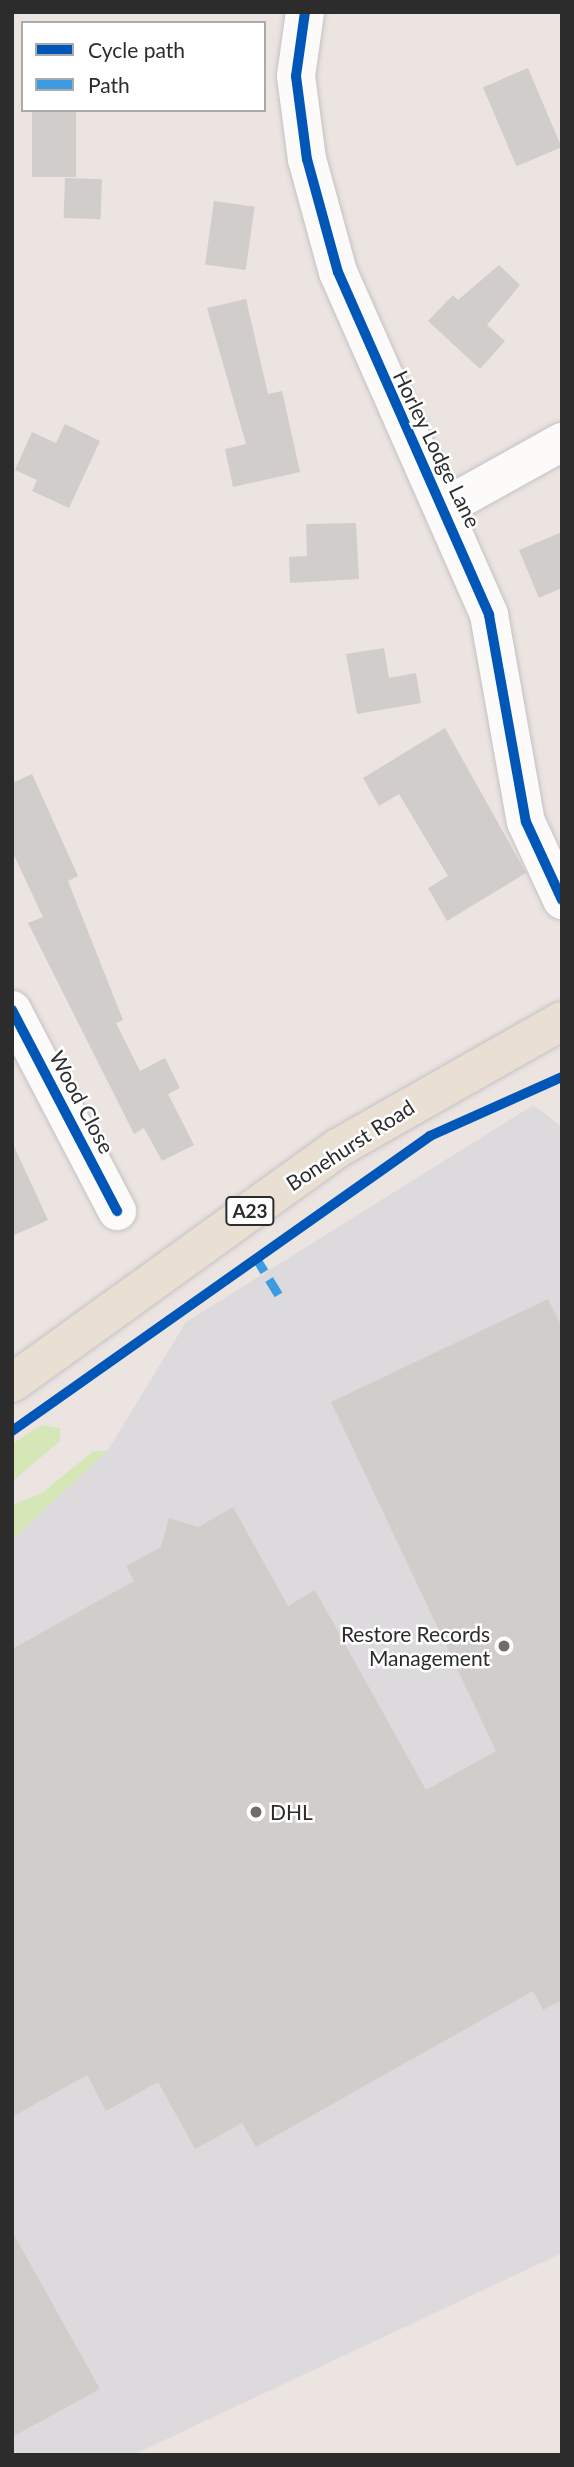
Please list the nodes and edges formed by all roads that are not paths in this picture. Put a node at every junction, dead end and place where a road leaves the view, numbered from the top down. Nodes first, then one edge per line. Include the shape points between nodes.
1 (305, 12) edge
2 (562, 442) edge
3 (445, 507) junction
4 (562, 900) edge
5 (12, 1010) edge
6 (562, 1021) edge
7 (117, 1211) dead end
8 (12, 1383) edge

1 - 3 street, Horley Lodge Lane via 296,76 307,159 338,272 360,333
2 - 3 street
3 - 4 street, Horley Lodge Lane via 489,615 526,822
5 - 7 street, Wood Close
6 - 8 main road, Bonehurst Road / A23 via 338,1148

